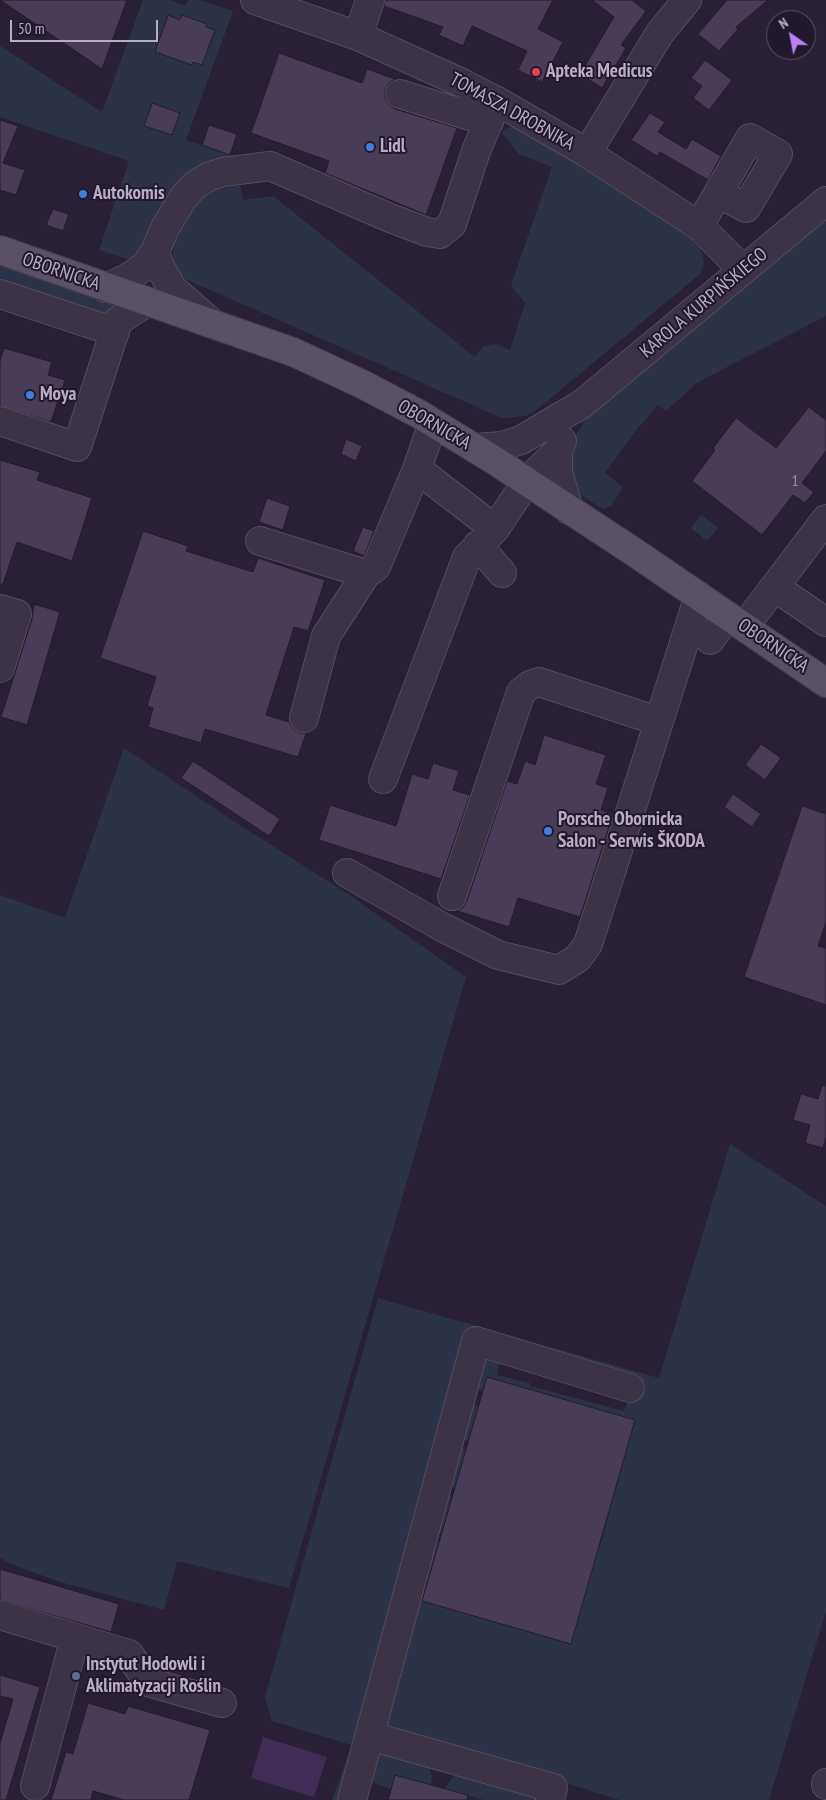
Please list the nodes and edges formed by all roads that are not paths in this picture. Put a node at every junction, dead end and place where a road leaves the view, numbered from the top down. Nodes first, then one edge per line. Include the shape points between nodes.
1 (255, 0) edge
2 (370, 0) edge
3 (687, 0) edge
4 (358, 36) junction
5 (400, 94) dead end
6 (493, 112) junction
7 (587, 153) junction
8 (718, 193) dead end
9 (826, 201) edge
10 (699, 226) junction
11 (0, 250) edge
12 (155, 252) junction
13 (743, 270) junction
14 (106, 288) junction
15 (0, 294) edge
16 (147, 302) junction
17 (212, 324) junction
18 (115, 332) junction
19 (582, 404) junction
20 (0, 421) edge
21 (433, 423) junction
22 (530, 436) junction
23 (475, 448) junction
24 (558, 451) junction
25 (417, 469) junction
26 (526, 481) junction
27 (569, 510) junction
28 (826, 519) edge
29 (486, 537) junction
30 (260, 541) dead end
31 (502, 573) dead end
32 (366, 574) junction
33 (782, 592) dead end
34 (699, 596) junction
35 (0, 609) edge
36 (736, 621) junction
37 (826, 622) edge
38 (710, 640) dead end
39 (0, 668) edge
40 (826, 683) edge
41 (304, 718) dead end
42 (658, 722) junction
43 (383, 779) dead end
44 (347, 873) dead end
45 (452, 896) dead end
46 (630, 1388) dead end
47 (0, 1615) edge
48 (75, 1638) junction
49 (222, 1703) dead end
50 (370, 1736) junction
51 (35, 1786) dead end
52 (352, 1800) edge
53 (550, 1800) edge

1 - 4 street, TOMASZA DROBNIKA
2 - 4 street
3 - 7 street via 660,33
4 - 6 street, TOMASZA DROBNIKA via 462,83
5 - 6 street
6 - 7 street, TOMASZA DROBNIKA
6 - 12 street via 452,224 440,234 390,218 270,166 208,176 183,198
7 - 10 street, TOMASZA DROBNIKA
8 - 10 street
9 - 13 street, KAROLA KURPIŃSKIEGO
10 - 13 street, TOMASZA DROBNIKA
11 - 14 main road, OBORNICKA
12 - 14 street via 138,272
12 - 17 street via 172,288
13 - 19 street, KAROLA KURPIŃSKIEGO
14 - 16 main road, OBORNICKA
15 - 18 street
16 - 17 main road, OBORNICKA
16 - 18 street via 118,321
17 - 21 main road, OBORNICKA via 335,370
18 - 20 street via 77,446
19 - 22 street, KAROLA KURPIŃSKIEGO
19 - 24 street, KAROLA KURPIŃSKIEGO
21 - 23 main road, OBORNICKA
21 - 25 street
22 - 23 street, KAROLA KURPIŃSKIEGO via 502,446
22 - 26 street
23 - 26 main road, OBORNICKA
24 - 26 street, KAROLA KURPIŃSKIEGO
24 - 27 street, KAROLA KURPIŃSKIEGO via 558,472
25 - 29 street
25 - 32 street via 376,567
26 - 27 main road, OBORNICKA
26 - 29 street, KAROLA KURPIŃSKIEGO
27 - 34 main road, OBORNICKA
28 - 36 street
29 - 31 street
29 - 43 street, KAROLA KURPIŃSKIEGO via 467,557
30 - 32 street
32 - 41 street via 326,636
33 - 37 street
34 - 36 main road, OBORNICKA
34 - 42 street
35 - 39 street via 17,614
36 - 38 street
36 - 40 main road, OBORNICKA
42 - 44 street via 588,944 578,958 559,970 498,955
42 - 45 street via 539,682 521,692
46 - 50 street via 476,1341
47 - 48 street
48 - 49 street via 129,1654 148,1682
48 - 51 street
50 - 52 street
50 - 53 street via 553,1788

